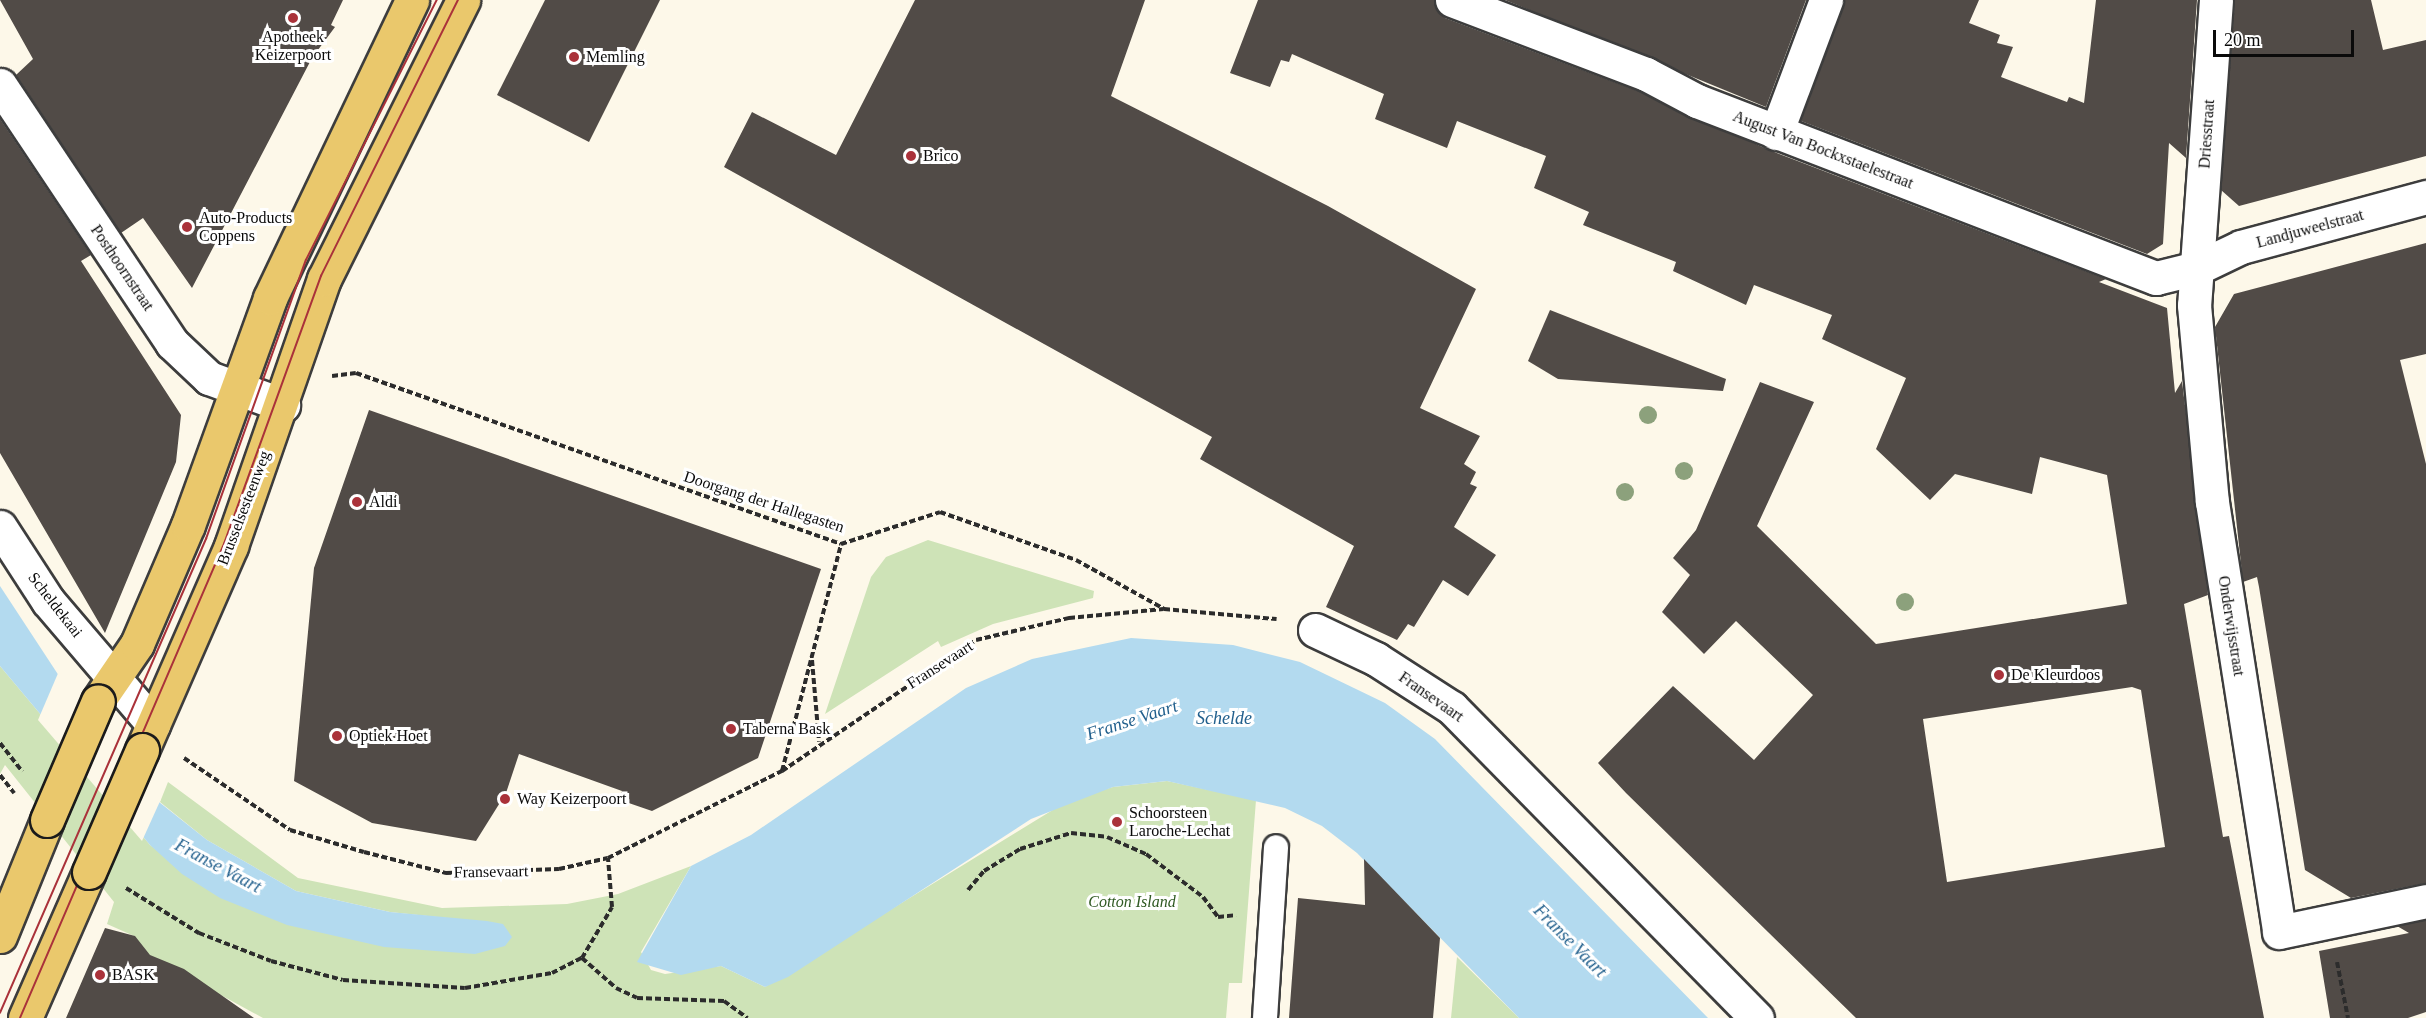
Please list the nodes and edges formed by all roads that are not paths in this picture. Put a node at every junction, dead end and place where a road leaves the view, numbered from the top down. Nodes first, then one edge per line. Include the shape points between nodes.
1 (412, 0) edge
2 (463, 0) edge
3 (1452, 0) edge
4 (1826, 0) edge
5 (2216, 0) edge
6 (0, 85) edge
7 (1776, 133) junction
8 (2426, 197) edge
9 (2197, 268) junction
10 (238, 390) junction
11 (282, 405) junction
12 (0, 527) edge
13 (1315, 630) road end
14 (107, 689) junction
15 (147, 737) junction
16 (1276, 846) dead end
17 (2426, 901) edge
18 (0, 936) edge
19 (25, 1018) edge
20 (1265, 1018) edge
21 (1757, 1018) edge

1 - 10 main road via 270,298
2 - 11 main road, Brusselsesteenweg via 324,279
3 - 7 street, August Van Bockxstaelestraat via 1646,74
4 - 7 street
5 - 9 street, Driesstraat
6 - 10 street, Posthoornstraat via 172,343 209,378
7 - 9 street, August Van Bockxstaelestraat via 2156,278
8 - 9 street, Landjuweelstraat via 2241,247
9 - 17 street, Onderwijsstraat via 2194,305 2212,502 2279,932
10 - 11 street, Posthoornstraat
10 - 14 main road via 137,644
11 - 15 main road, Brusselsesteenweg via 231,546
12 - 14 street, Scheldekaai
13 - 21 street, Fransevaart via 1376,659 1452,708
14 - 15 street
14 - 18 main road, bridge
15 - 19 main road, Brusselsesteenweg, bridge
16 - 20 lane

